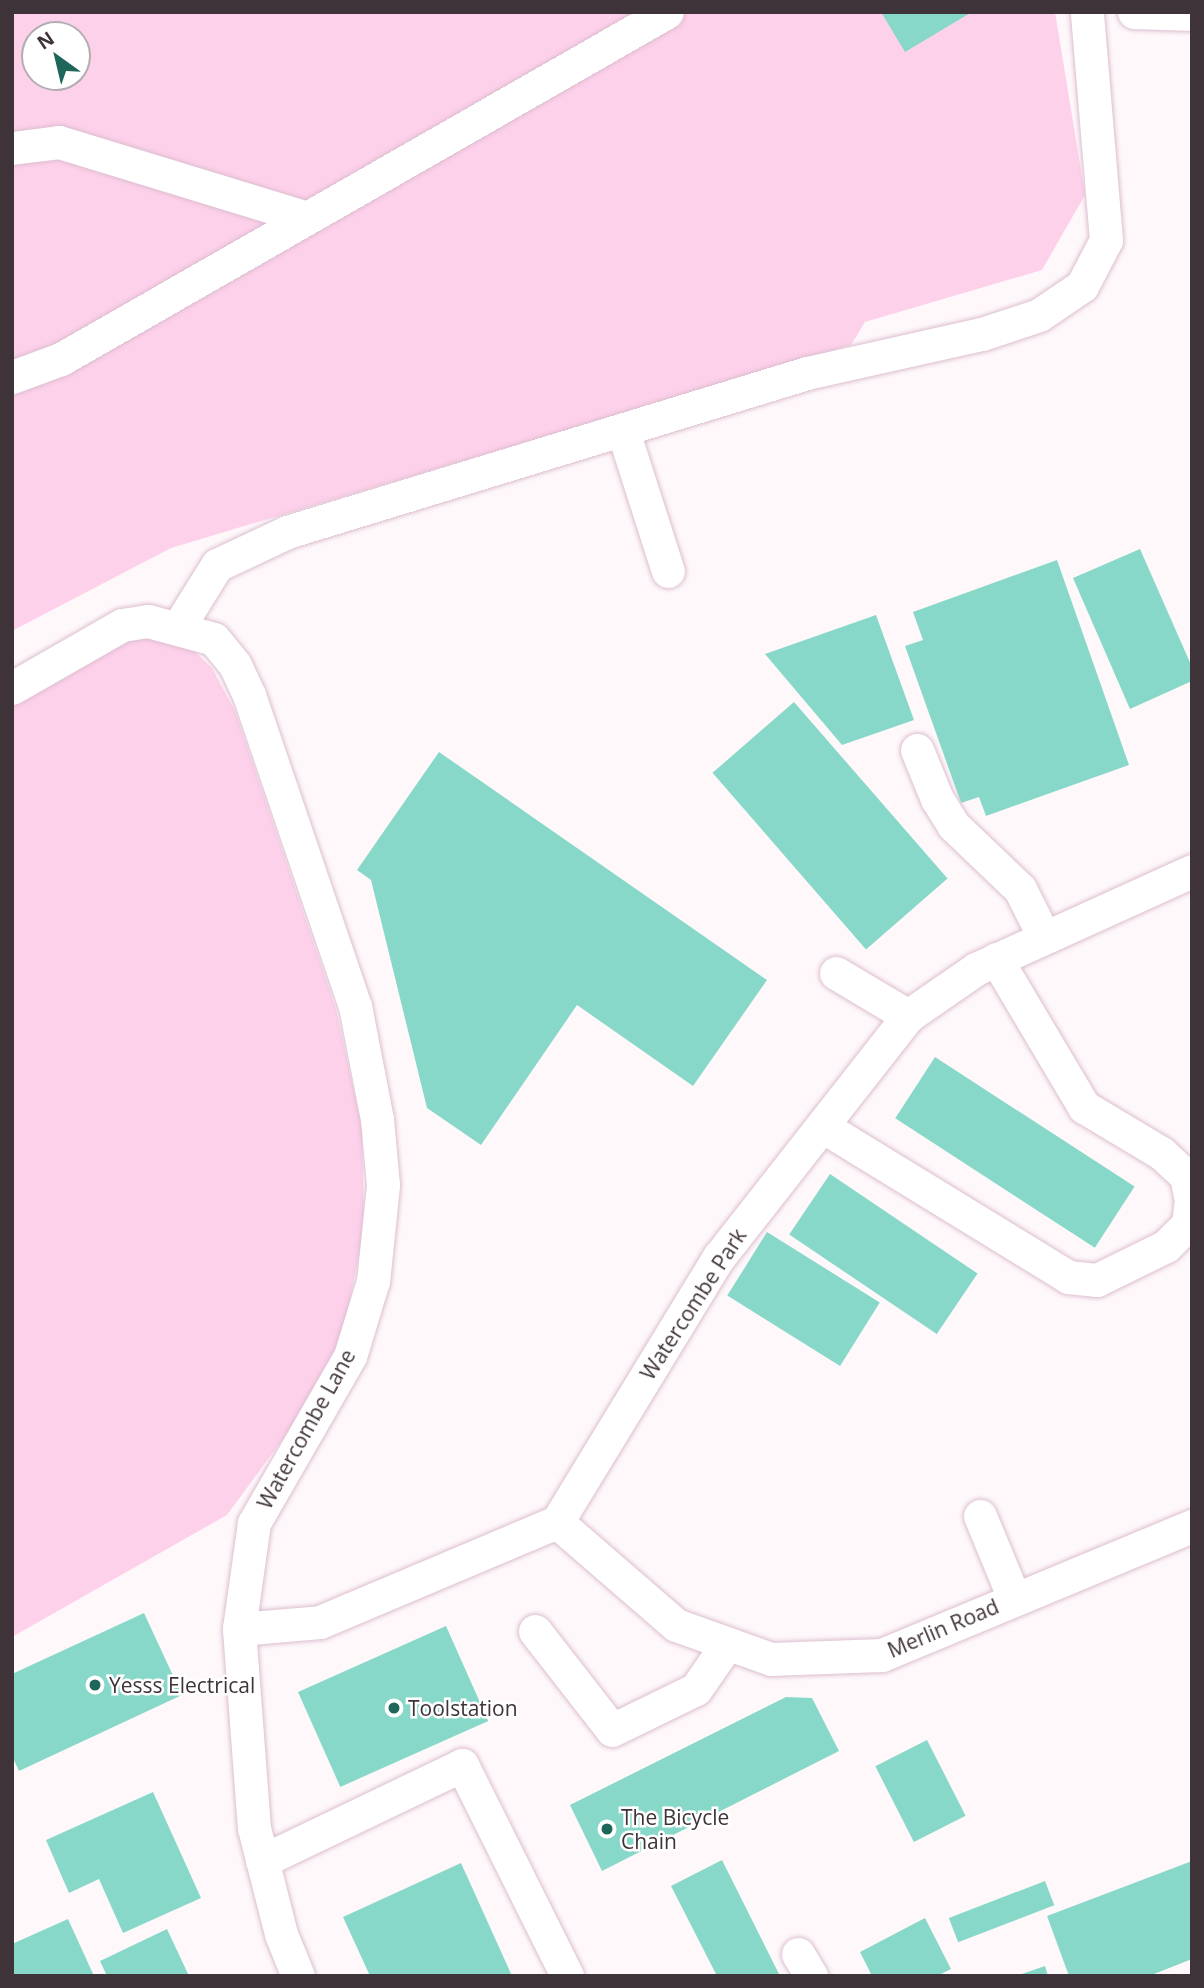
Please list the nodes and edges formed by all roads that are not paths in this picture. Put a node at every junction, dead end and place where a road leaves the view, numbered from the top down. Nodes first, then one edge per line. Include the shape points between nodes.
1 (667, 12) edge
2 (1087, 12) edge
3 (1134, 12) edge
4 (1192, 14) edge
5 (12, 148) edge
6 (307, 218) junction
7 (12, 377) edge
8 (623, 431) junction
9 (668, 571) dead end
10 (179, 626) junction
11 (12, 688) edge
12 (917, 750) dead end
13 (1192, 871) edge
14 (1044, 937) junction
15 (996, 959) junction
16 (836, 973) dead end
17 (908, 1016) junction
18 (822, 1126) junction
19 (980, 1516) dead end
20 (557, 1522) junction
21 (1192, 1526) edge
22 (1014, 1598) junction
23 (239, 1629) junction
24 (535, 1632) dead end
25 (727, 1644) junction
26 (262, 1861) junction
27 (298, 1976) edge
28 (567, 1976) edge

1 - 6 street
2 - 8 street via 1106,240 1082,286 1039,315 982,334 807,373
3 - 4 street
5 - 6 street via 59,142
6 - 7 street via 61,359
8 - 9 street
8 - 10 street via 287,532 217,565
10 - 11 street, Watercombe Lane via 148,621 122,625
10 - 23 street, Watercombe Lane via 214,639 235,665 249,695 355,1006 377,1119 383,1185 373,1281 350,1356 254,1523
12 - 14 street via 953,825 1020,889
13 - 14 street, Watercombe Park
14 - 15 street, Watercombe Park
15 - 17 street, Watercombe Park
15 - 18 street via 1084,1107 1161,1153 1186,1176 1191,1200 1188,1224 1167,1246 1097,1280 1068,1276
16 - 17 street
17 - 18 street, Watercombe Park
18 - 20 street, Watercombe Park via 719,1257
19 - 22 street
20 - 23 street via 320,1622
20 - 25 street, Merlin Road via 676,1625
21 - 22 street, Merlin Road
22 - 25 street, Merlin Road via 882,1655 771,1659
23 - 26 street, Watercombe Lane via 254,1828
24 - 25 street via 612,1730 696,1689
26 - 27 street, Watercombe Lane via 281,1934
26 - 28 street via 462,1765

